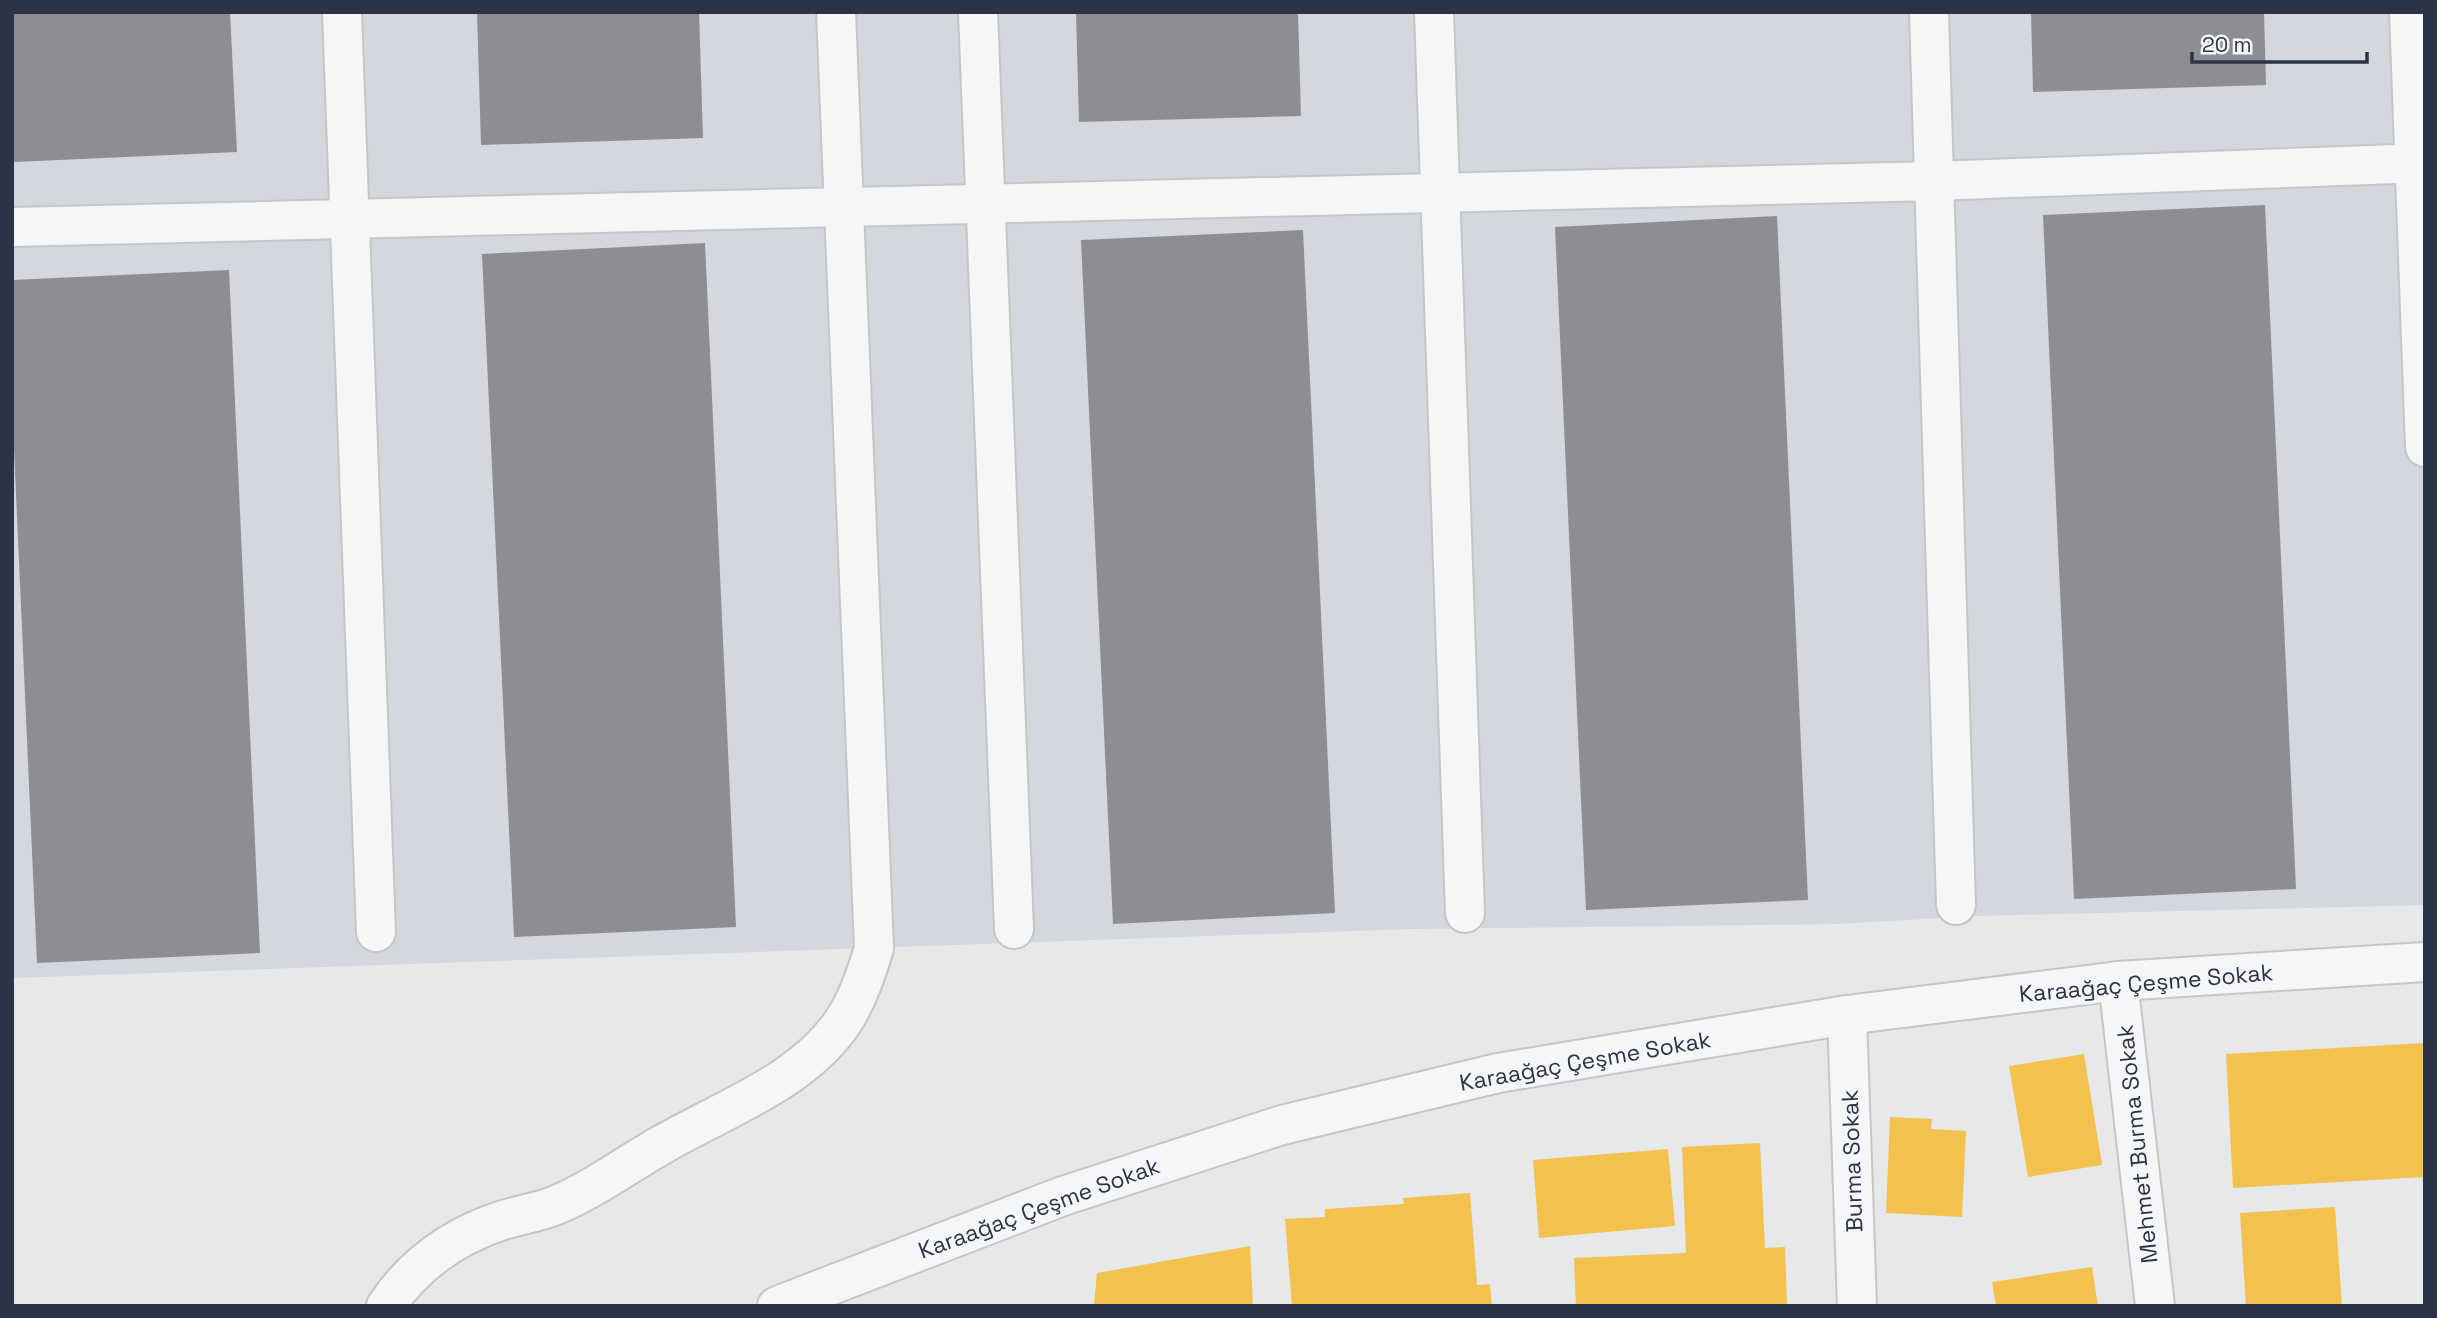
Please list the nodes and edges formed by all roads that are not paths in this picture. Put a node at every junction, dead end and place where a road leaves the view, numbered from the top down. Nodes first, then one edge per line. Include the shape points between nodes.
1 (342, 12) edge
2 (836, 12) edge
3 (978, 12) edge
4 (1434, 12) edge
5 (1929, 12) edge
6 (2409, 12) edge
7 (2420, 163) edge
8 (1934, 181) junction
9 (1440, 191) junction
10 (985, 204) junction
11 (844, 209) junction
12 (350, 220) junction
13 (12, 227) edge
14 (2425, 447) edge
15 (1956, 905) dead end
16 (1465, 913) dead end
17 (1014, 929) dead end
18 (376, 932) dead end
19 (2425, 962) edge
20 (2118, 981) junction
21 (1847, 1015) junction
22 (386, 1306) edge
23 (777, 1306) edge
24 (1857, 1306) edge
25 (2155, 1306) edge

1 - 12 street
2 - 11 street
3 - 10 street
4 - 9 street
5 - 8 street
6 - 7 street
7 - 8 street
7 - 14 street
8 - 9 street
8 - 15 street
9 - 10 street
9 - 16 street
10 - 11 street
10 - 17 street
11 - 12 street
11 - 22 street via 874,948 864,980 845,1018 815,1053 775,1082 664,1143 596,1187 551,1207 471,1231 439,1250 401,1283
12 - 13 street
12 - 18 street
19 - 20 street, Karaağaç Çeşme Sokak
20 - 21 street, Karaağaç Çeşme Sokak
20 - 25 street, Mehmet Burma Sokak
21 - 23 street, Karaağaç Çeşme Sokak via 1498,1073 1282,1125 1063,1196
21 - 24 street, Burma Sokak

